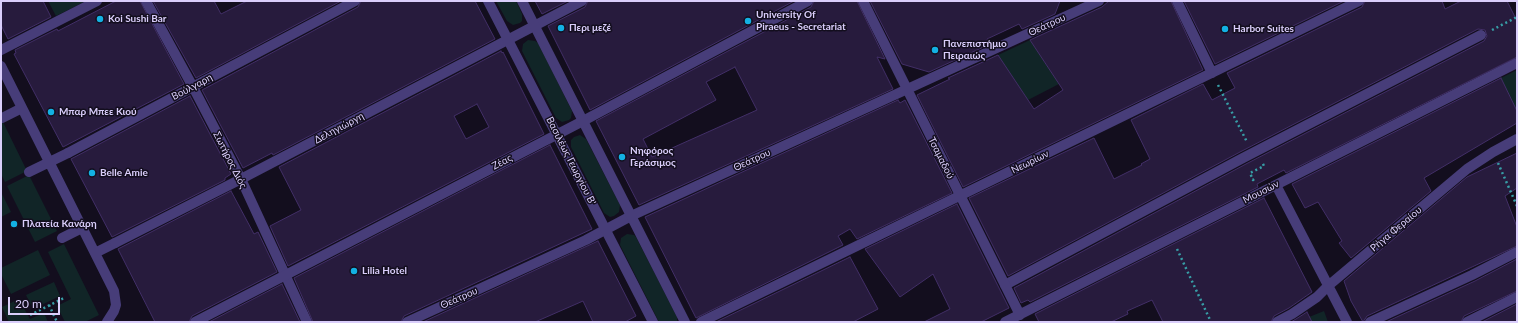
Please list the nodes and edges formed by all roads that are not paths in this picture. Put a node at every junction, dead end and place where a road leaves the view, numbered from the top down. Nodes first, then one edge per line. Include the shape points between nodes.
1 (97, 1) edge
2 (146, 1) edge
3 (355, 1) edge
4 (488, 1) edge
5 (522, 1) edge
6 (582, 1) edge
7 (808, 1) edge
8 (862, 1) edge
9 (1099, 1) edge
10 (1177, 1) edge
11 (1360, 1) edge
12 (535, 25) junction
13 (1481, 35) road end
14 (508, 39) junction
15 (1, 50) edge
16 (1517, 63) edge
17 (1, 66) edge
18 (1212, 73) junction
19 (193, 87) junction
20 (907, 89) junction
21 (22, 108) junction
22 (2, 118) edge
23 (583, 121) junction
24 (556, 134) junction
25 (1517, 139) edge
26 (50, 162) junction
27 (30, 172) dead end
28 (241, 179) junction
29 (1276, 185) junction
30 (960, 196) junction
31 (631, 216) junction
32 (82, 228) junction
33 (606, 230) junction
34 (62, 238) dead end
35 (1517, 252) edge
36 (95, 253) junction
37 (285, 275) junction
38 (1005, 285) junction
39 (1328, 286) junction
40 (1517, 297) edge
41 (1020, 315) junction
42 (107, 322) edge
43 (195, 322) edge
44 (307, 322) edge
45 (407, 322) edge
46 (653, 322) edge
47 (685, 322) edge
48 (701, 322) edge
49 (1005, 322) edge
50 (1277, 322) edge
51 (1347, 322) edge
52 (1370, 322) edge
53 (1468, 322) edge

1 - 15 street
2 - 19 street, Σωτήρος Διός
3 - 19 street, Βούλγαρη
4 - 14 street, Βασιλέως Γεωργίου Β'
5 - 12 street
6 - 12 street, Δεληγιώργη
7 - 23 street, Ζέας
8 - 20 street, Τσαμαδού
9 - 20 street, Θεάτρου
10 - 18 street
11 - 18 street, Νεωρίων
12 - 14 street, Δεληγιώργη
12 - 23 street
13 - 38 street
14 - 24 street, Βασιλέως Γεωργίου Β'
14 - 28 street, Δεληγιώργη
16 - 29 street, Μουσών
17 - 21 street
18 - 30 street, Νεωρίων
19 - 26 street, Βούλγαρη
19 - 28 street, Σωτήρος Διός
20 - 30 street, Τσαμαδού
20 - 31 street, Θεάτρου
21 - 22 street
21 - 26 street
23 - 24 street, Ζέας
23 - 31 street
24 - 33 street, Βασιλέως Γεωργίου Β'
24 - 37 street, Ζέας
25 - 39 street, Ρήγα Φεραίου via 1467,170
26 - 27 street, Βούλγαρη
26 - 32 street
28 - 36 street, Δεληγιώργη
28 - 37 street, Σωτήρος Διός
29 - 39 street
29 - 41 street, Μουσών
30 - 38 street, Τσαμαδού
30 - 48 street, Νεωρίων
31 - 33 street, Θεάτρου
31 - 47 street
32 - 34 street
32 - 36 street
33 - 45 street, Θεάτρου
33 - 46 street, Βασιλέως Γεωργίου Β'
35 - 52 street
36 - 42 street via 116,298 114,311
37 - 43 street, Ζέας
37 - 44 street, Σωτήρος Διός
38 - 41 street, Τσαμαδού
39 - 50 street, Ρήγα Φεραίου via 1318,297
39 - 51 street
40 - 53 street
41 - 49 street, Μουσών

